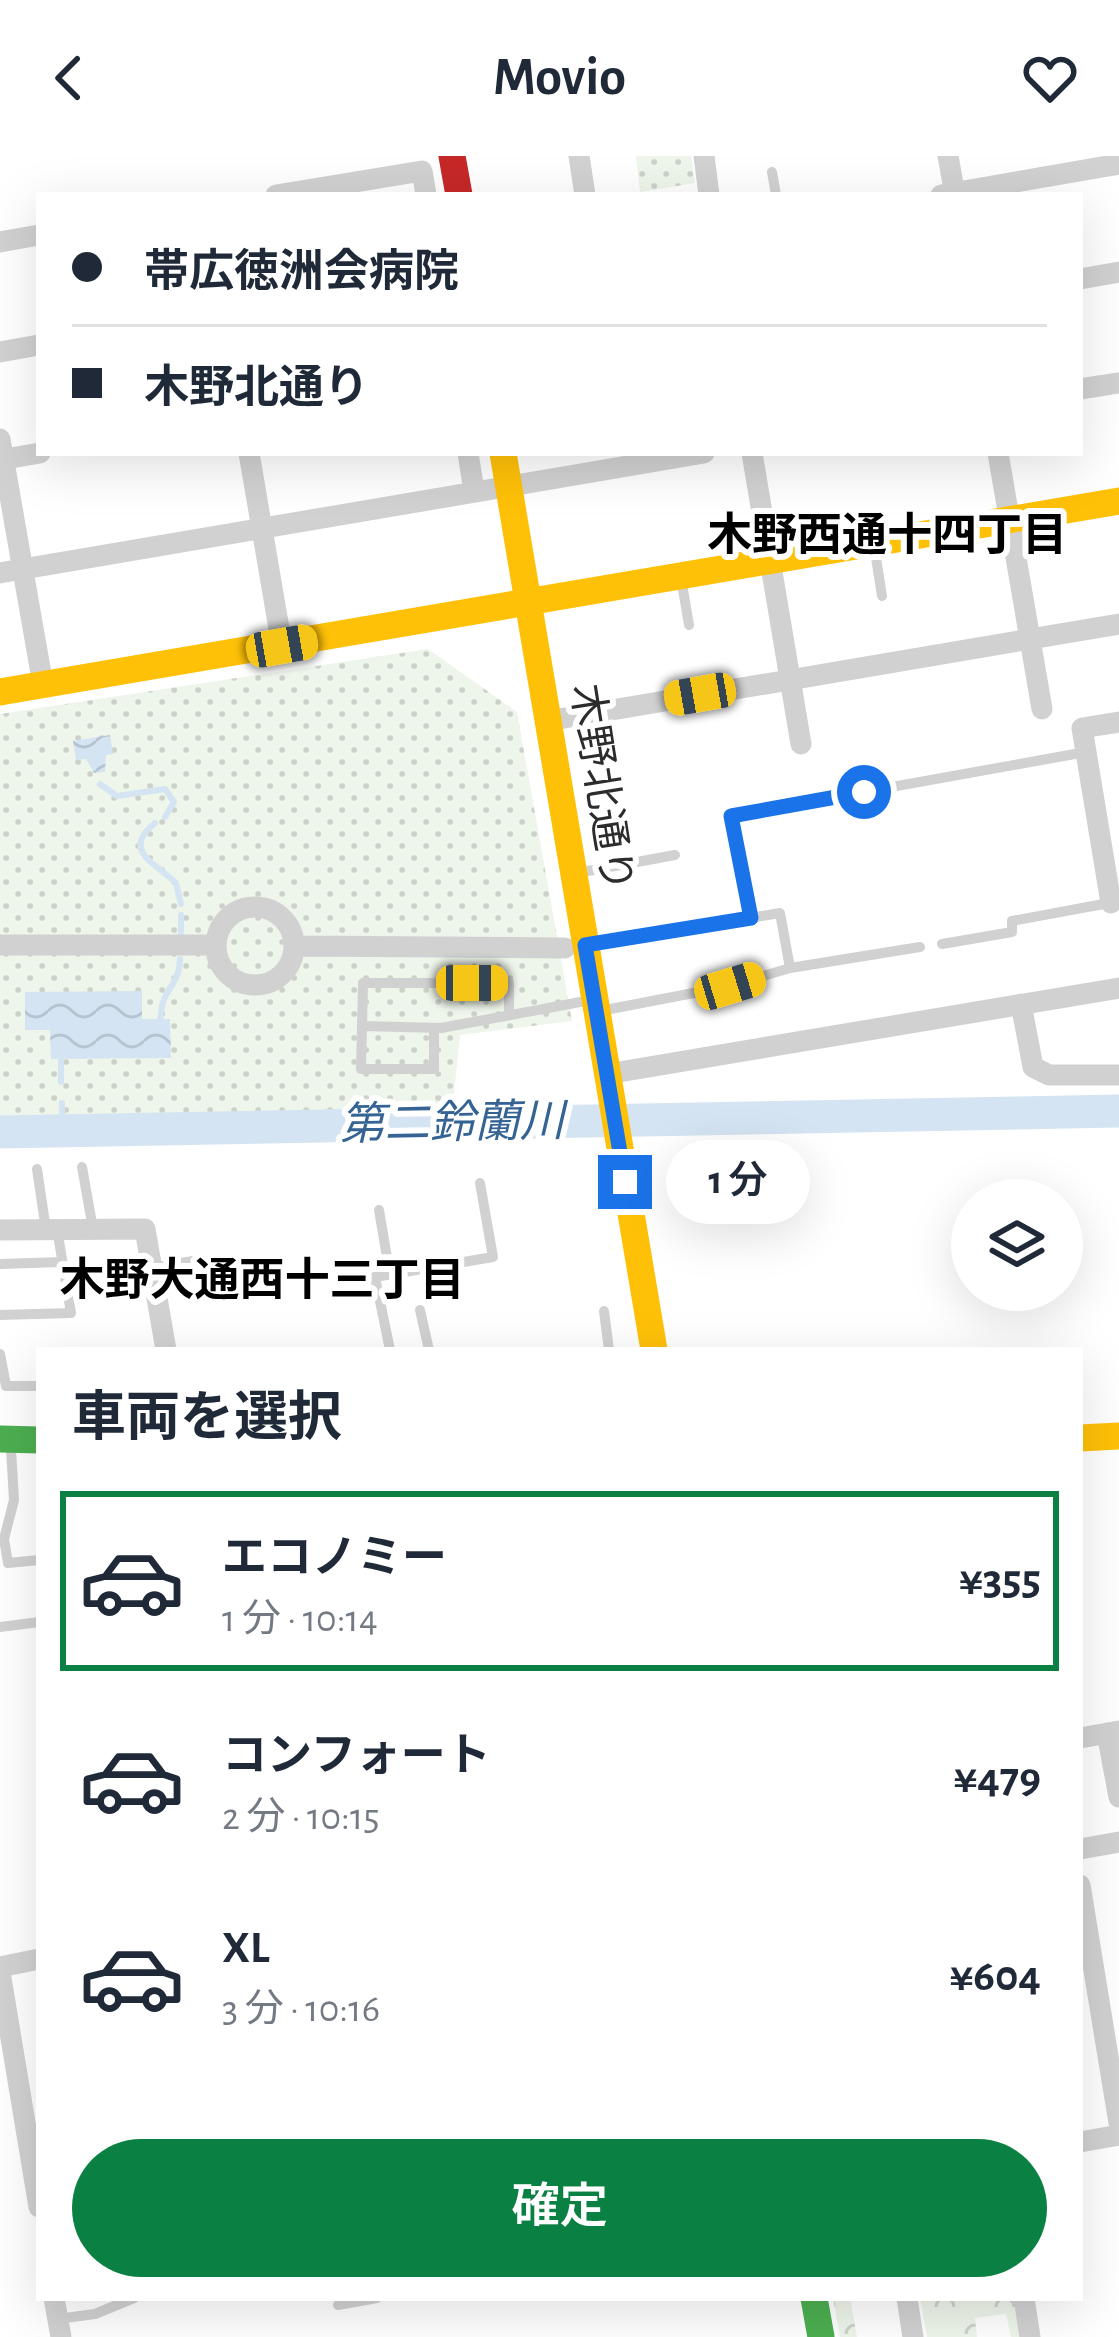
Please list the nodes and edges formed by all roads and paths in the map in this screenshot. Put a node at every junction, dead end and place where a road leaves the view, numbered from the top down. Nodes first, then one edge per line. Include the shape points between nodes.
1 (452, 156) edge
2 (579, 156) edge
3 (704, 156) edge
4 (948, 156) edge
5 (1119, 164) edge
6 (772, 172) dead end
7 (294, 192) edge
8 (425, 192) edge
9 (458, 192) edge
10 (585, 192) edge
11 (709, 192) edge
12 (775, 192) edge
13 (950, 192) edge
14 (961, 192) edge
15 (36, 236) edge
16 (0, 242) edge
17 (1119, 272) edge
18 (1083, 278) edge
19 (36, 346) edge
20 (0, 352) edge
21 (1119, 383) edge
22 (1083, 389) edge
23 (1, 452) edge
24 (36, 453) edge
25 (250, 456) edge
26 (468, 456) edge
27 (503, 456) edge
28 (538, 456) edge
29 (685, 456) edge
30 (753, 456) edge
31 (999, 456) edge
32 (542, 479) junction
33 (508, 484) junction
34 (474, 491) junction
35 (1119, 501) edge
36 (1010, 520) junction
37 (263, 531) junction
38 (874, 542) junction
39 (770, 559) junction
40 (23, 570) junction
41 (0, 573) edge
42 (680, 575) junction
43 (882, 596) dead end
44 (528, 602) junction
45 (1119, 623) edge
46 (689, 625) dead end
47 (1029, 638) junction
48 (282, 646) junction
49 (790, 678) junction
50 (43, 685) junction
51 (0, 692) edge
52 (1042, 709) dead end
53 (547, 721) junction
54 (1119, 722) edge
55 (802, 744) dead end
56 (1086, 752) junction
57 (675, 855) dead end
58 (573, 873) junction
59 (1111, 903) joint
60 (751, 918) junction
61 (942, 944) dead end
62 (0, 945) edge
63 (215, 945) junction
64 (294, 946) junction
65 (575, 947) junction
66 (920, 947) dead end
67 (790, 968) junction
68 (1119, 988) edge
69 (1021, 1004) junction
70 (596, 1005) junction
71 (509, 1016) junction
72 (362, 1026) junction
73 (434, 1028) junction
74 (608, 1074) junction
75 (1119, 1075) edge
76 (82, 1167) dead end
77 (37, 1168) dead end
78 (480, 1184) dead end
79 (379, 1210) dead end
80 (93, 1229) junction
81 (0, 1230) edge
82 (52, 1230) junction
83 (193, 1261) dead end
84 (62, 1262) junction
85 (0, 1264) edge
86 (152, 1268) junction
87 (390, 1275) junction
88 (420, 1310) dead end
89 (604, 1311) dead end
90 (0, 1315) edge
91 (165, 1347) edge
92 (390, 1347) edge
93 (428, 1347) edge
94 (609, 1347) edge
95 (652, 1347) edge
96 (0, 1354) edge
97 (36, 1385) edge
98 (1119, 1436) edge
99 (1083, 1438) edge
100 (17, 1440) edge
101 (36, 1559) edge
102 (36, 1622) edge
103 (0, 1628) edge
104 (1113, 1732) edge
105 (1083, 1737) edge
106 (1119, 1797) edge
107 (1119, 1842) edge
108 (1083, 1848) edge
109 (1083, 1903) edge
110 (36, 1960) edge
111 (0, 1969) edge
112 (2, 1998) edge
113 (1119, 2123) edge
114 (1119, 2135) edge
115 (1083, 2141) edge
116 (36, 2190) edge
117 (127, 2301) edge
118 (362, 2301) edge
119 (815, 2301) edge
120 (907, 2301) edge
121 (1024, 2301) edge
122 (338, 2306) dead end
123 (58, 2318) edge
124 (821, 2337) edge
125 (913, 2337) edge
126 (1030, 2337) edge

1 - 9 main road
2 - 10 street
3 - 11 street
4 - 13 street
5 - 14 street
6 - 12 lane
7 - 8 street via 422,171
15 - 16 street
17 - 18 street
19 - 20 street
21 - 22 street
23 - 24 street
23 - 40 street
25 - 37 street
26 - 34 street
27 - 33 main road, 木野北通り
28 - 32 street
29 - 32 street
30 - 39 street
31 - 36 street
32 - 33 street
33 - 34 street
33 - 44 main road, 木野北通り
34 - 37 street
35 - 36 main road
36 - 38 main road
36 - 47 street
37 - 40 street
37 - 48 street
38 - 39 main road
38 - 43 lane
39 - 42 main road
39 - 49 street
40 - 41 street
40 - 50 street
42 - 44 main road
42 - 46 lane
44 - 48 main road
44 - 53 main road, 木野北通り
45 - 47 street
47 - 49 street
47 - 52 street
48 - 50 main road
49 - 53 street
49 - 55 street
50 - 51 main road
53 - 58 main road, 木野北通り
54 - 56 street via 1082,728
56 - 59 street
56 - 60 lane via 731,816
57 - 58 lane
58 - 65 main road, 木野北通り
59 - 61 lane via 1012,920 1012,932
60 - 65 lane
60 - 67 lane via 780,914
62 - 63 street
63 - 64 street via 236,912 262,908 285,921
63 - 64 street via 226,974 254,986 283,974
64 - 65 street
65 - 70 main road, 木野北通り
66 - 67 lane
67 - 70 lane via 730,986
68 - 69 street
69 - 74 street
69 - 75 street via 1033,1067 1049,1076
70 - 71 lane
70 - 74 main road, 木野北通り
71 - 72 lane via 509,983 363,982
71 - 73 lane
72 - 73 lane
72 - 73 lane via 361,1069 434,1069
74 - 95 main road, 木野北通り
76 - 80 lane
77 - 82 lane
78 - 87 lane via 493,1257
79 - 87 lane
80 - 82 street
80 - 86 street via 145,1228
81 - 82 street
82 - 84 lane
83 - 86 lane
84 - 85 lane
84 - 90 lane via 71,1313
86 - 91 street
87 - 92 lane via 375,1277
88 - 93 lane
89 - 94 lane
96 - 97 lane via 6,1386
98 - 99 main road
100 - 101 lane via 4,1539 8,1563
102 - 103 lane
104 - 105 street
104 - 106 street
107 - 108 street
109 - 113 street
110 - 111 street
111 - 112 street
112 - 116 street
114 - 115 street
117 - 123 lane
118 - 122 lane
119 - 124 main road
120 - 125 street
121 - 126 street

